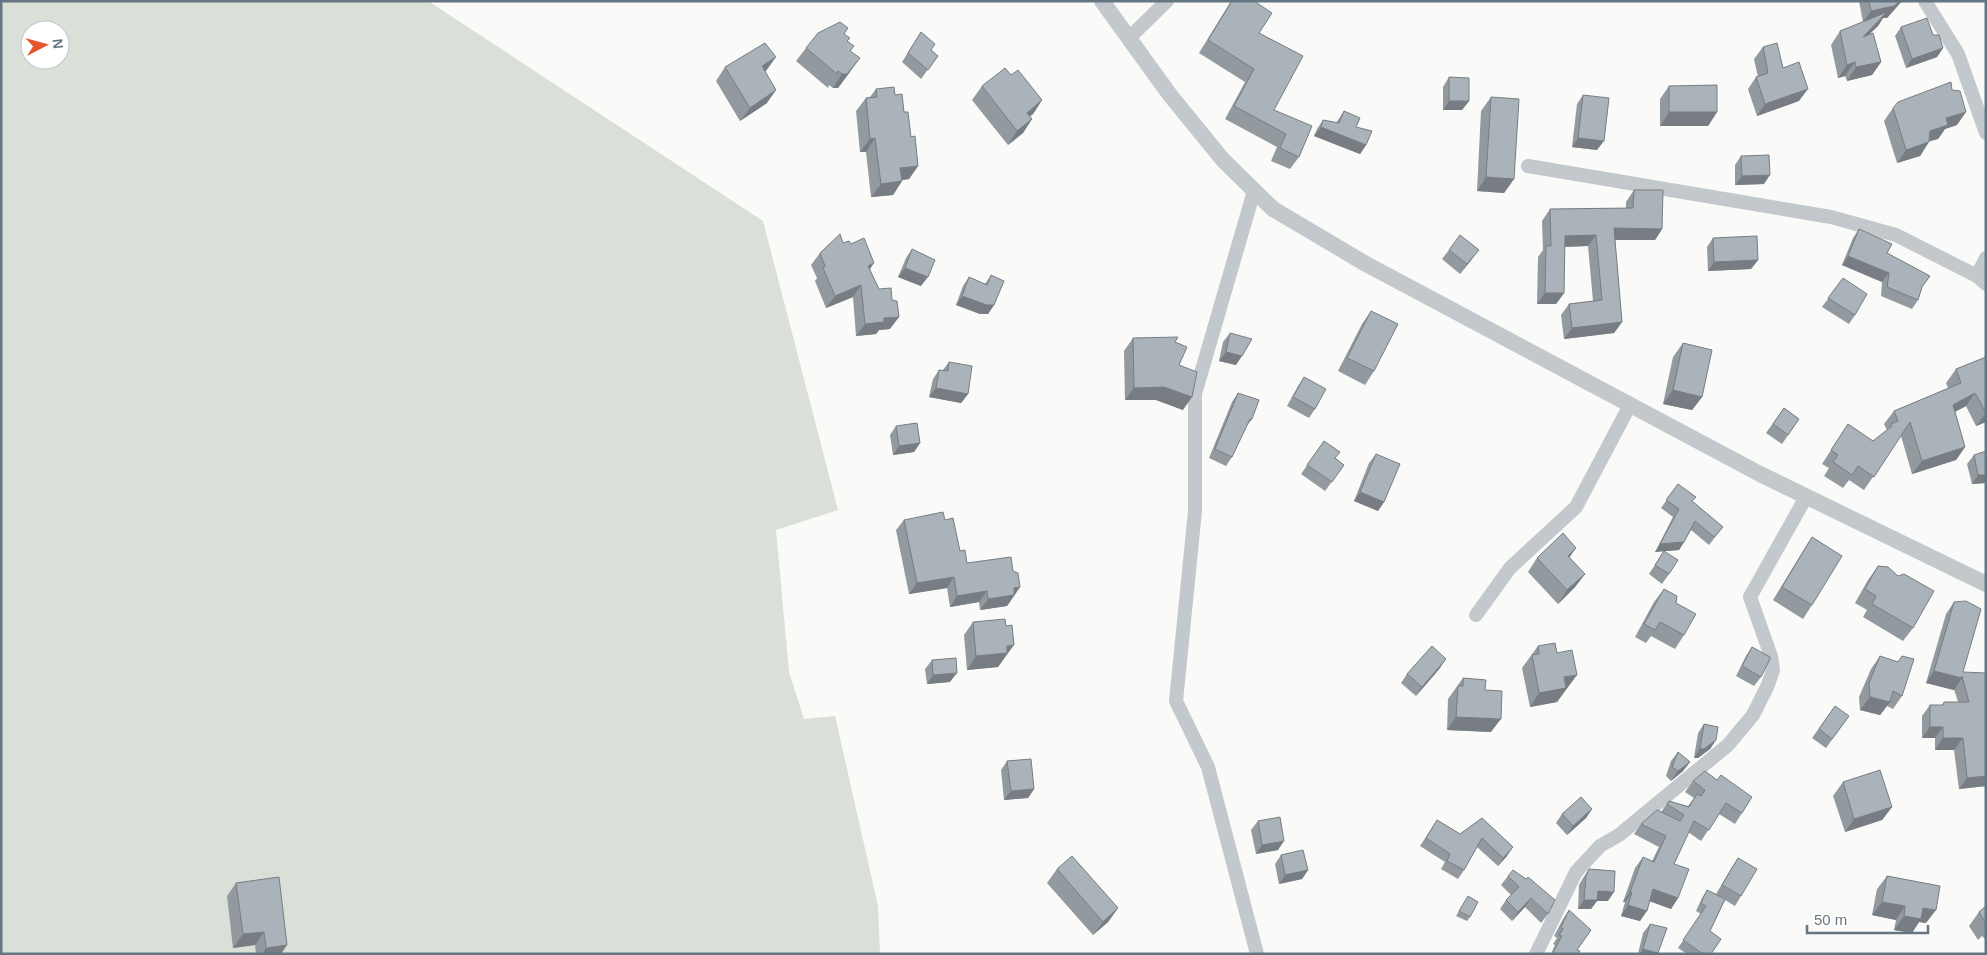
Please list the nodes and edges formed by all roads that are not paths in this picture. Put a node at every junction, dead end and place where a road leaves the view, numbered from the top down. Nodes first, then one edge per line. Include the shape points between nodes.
1 (1102, 1) edge
2 (1167, 1) edge
3 (1925, 1) edge
4 (1129, 38) junction
5 (1986, 133) edge
6 (1528, 166) dead end
7 (1254, 191) junction
8 (1986, 258) edge
9 (1981, 280) edge
10 (1630, 405) junction
11 (1806, 497) junction
12 (1986, 584) edge
13 (1476, 615) dead end
14 (1257, 954) edge
15 (1536, 954) edge

1 - 4 street
2 - 4 street
3 - 5 street via 1958,54
4 - 7 street via 1223,160
6 - 9 street via 1830,217 1896,234
7 - 10 street via 1272,209 1366,264
7 - 14 street via 1194,394 1195,511 1176,701 1208,767
8 - 9 street
10 - 11 street
10 - 13 street via 1576,507 1510,568
11 - 12 street
11 - 15 street via 1750,597 1773,670 1753,714 1728,745 1619,835 1600,846 1576,872

